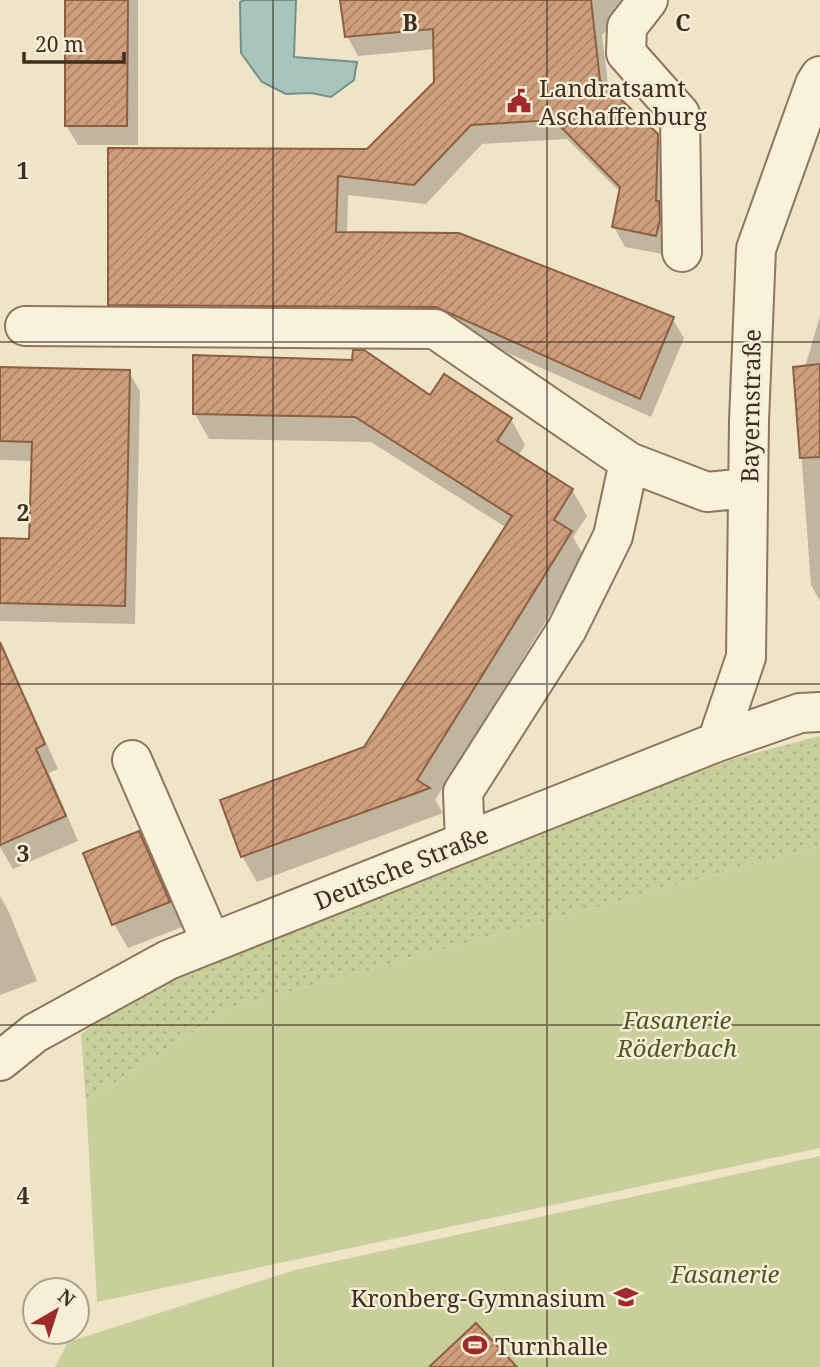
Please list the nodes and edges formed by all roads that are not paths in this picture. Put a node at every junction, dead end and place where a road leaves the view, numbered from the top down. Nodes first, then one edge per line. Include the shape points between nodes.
1 (648, 0) edge
2 (820, 76) edge
3 (682, 252) dead end
4 (25, 326) dead end
5 (629, 461) junction
6 (748, 488) junction
7 (820, 712) edge
8 (717, 742) junction
9 (132, 760) dead end
10 (464, 842) junction
11 (211, 942) junction
12 (0, 1061) edge

1 - 3 street via 627,27 626,53 680,114
2 - 6 street, Bayernstraße via 756,249
4 - 5 street via 435,329
5 - 6 street via 707,492
5 - 10 street via 613,536 567,629 463,792
6 - 8 street, Bayernstraße via 746,657
7 - 8 street, Deutsche Straße via 800,713
8 - 10 street, Deutsche Straße
9 - 11 street
10 - 11 street, Deutsche Straße
11 - 12 street, Deutsche Straße via 168,960 35,1033

